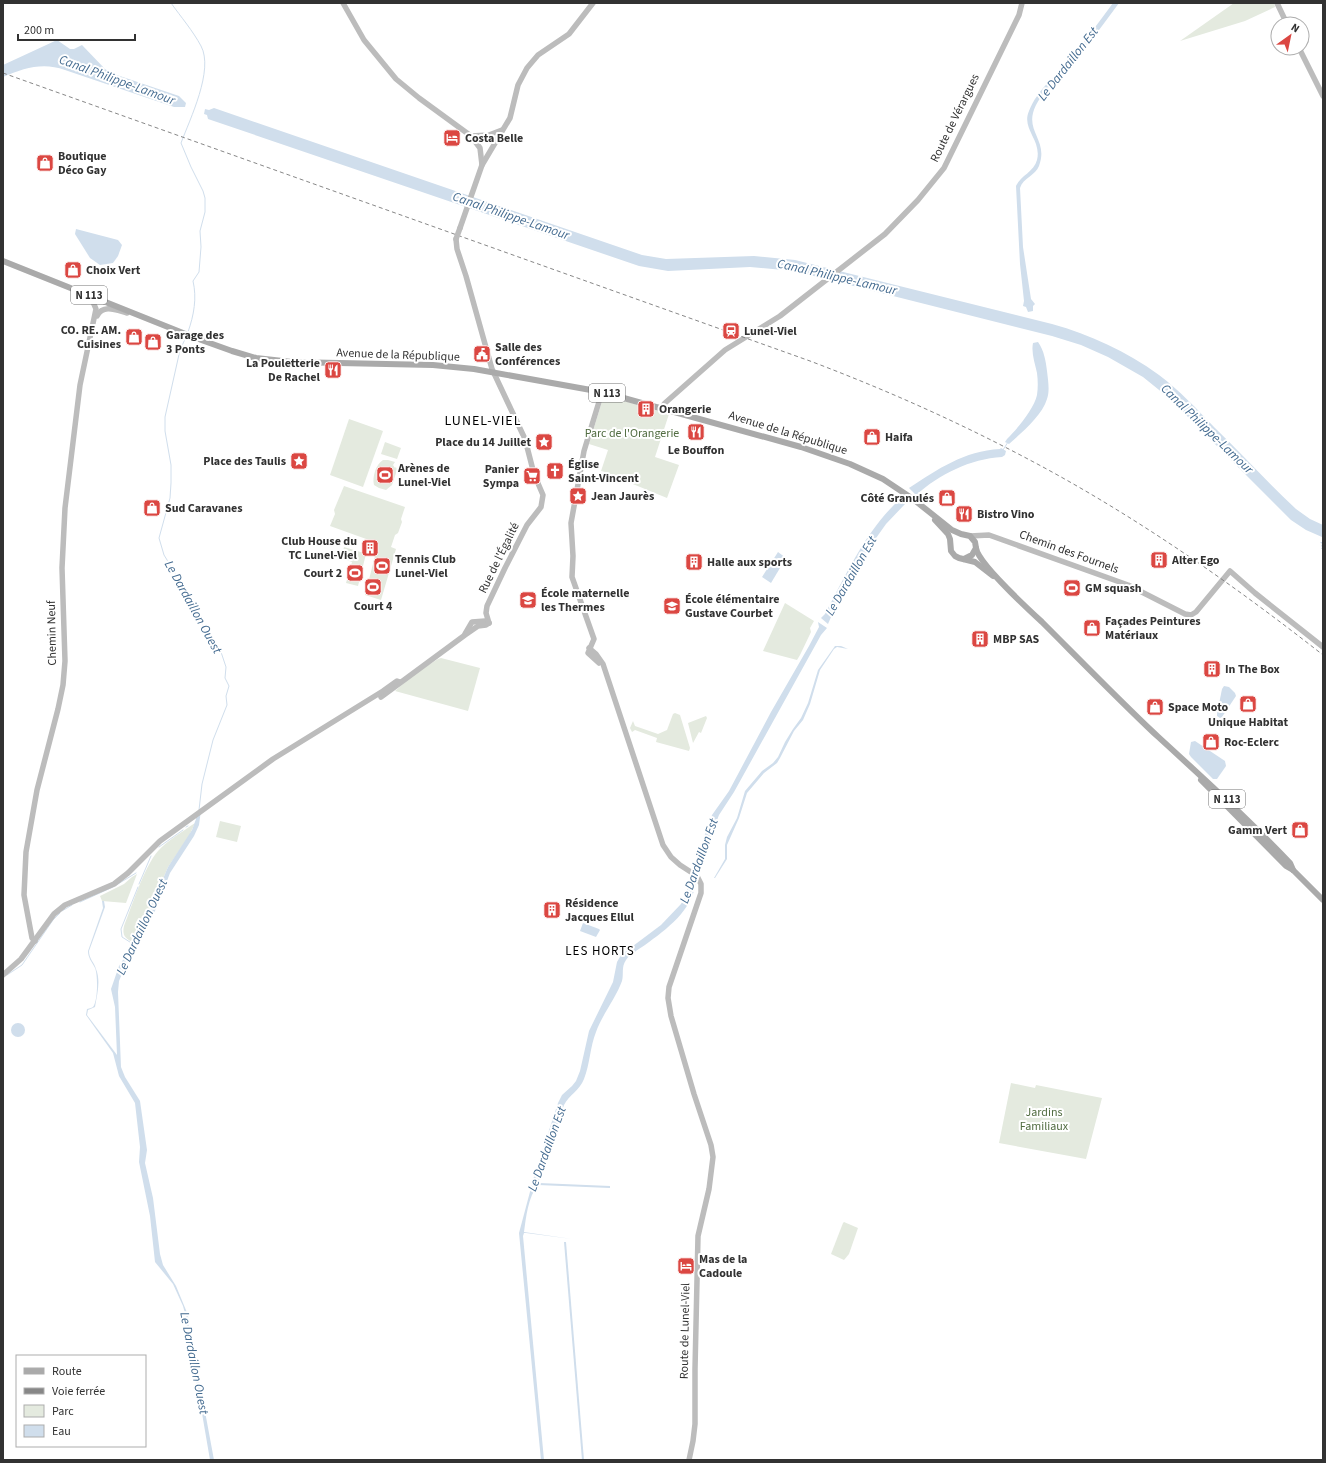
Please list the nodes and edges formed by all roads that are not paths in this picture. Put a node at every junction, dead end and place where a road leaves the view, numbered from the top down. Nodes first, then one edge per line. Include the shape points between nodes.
1 (342, 3) edge
2 (593, 3) edge
3 (1022, 3) edge
4 (1277, 3) edge
5 (1283, 16) edge
6 (1303, 56) edge
7 (1323, 96) edge
8 (502, 130) junction
9 (471, 136) junction
10 (481, 136) junction
11 (479, 145) junction
12 (492, 148) junction
13 (482, 165) junction
14 (3, 260) edge
15 (3, 265) edge
16 (81, 295) junction
17 (127, 313) junction
18 (94, 320) junction
19 (178, 331) junction
20 (493, 373) junction
21 (602, 392) junction
22 (662, 408) junction
23 (921, 505) junction
24 (961, 534) junction
25 (970, 536) junction
26 (995, 538) junction
27 (950, 544) junction
28 (976, 547) junction
29 (964, 559) junction
30 (1010, 591) junction
31 (1323, 647) edge
32 (1323, 900) edge
33 (35, 942) junction
34 (3, 975) edge
35 (689, 1460) edge

1 - 9 street via 364,40 396,79
2 - 8 street via 570,34 538,55 527,68 518,84 511,114
3 - 22 street, Route de Vérargues via 1019,15 944,168 918,200 884,234 780,316 725,350
4 - 5 street
6 - 7 street
8 - 10 street
8 - 12 street
9 - 10 street
9 - 11 street
10 - 11 street
11 - 12 street via 485,149
11 - 13 street
12 - 13 street
13 - 20 street, bridge via 456,239
14 - 19 main road, N 113
15 - 16 main road, N 113
16 - 17 main road, N 113
16 - 18 street, Chemin Neuf via 95,305
17 - 18 street via 104,309
17 - 19 main road, N 113
18 - 33 street, Chemin Neuf via 80,385 65,508 62,568 65,661 62,685 37,790 26,852 24,895 32,938
19 - 20 main road, Avenue de la République / N 113 via 232,352 272,360 433,365
20 - 21 main road, Avenue de la République / N 113
20 - 33 street, Rue de l'Égalité via 526,441 536,481 543,497 541,507 527,525 486,610 489,623 474,626 399,684 268,764 160,841 114,884 75,899 57,911
21 - 22 main road, Avenue de la République / N 113
21 - 35 street, Route de Lunel-Viel via 584,451 576,492 571,523 572,574 594,639 588,651 602,665 624,721 663,845 671,857 697,876 701,893 669,986 668,998 713,1158 698,1236 695,1424
22 - 23 main road, Avenue de la République / N 113 via 800,447 869,471
23 - 24 main road, N 113 via 952,530
23 - 27 main road, N 113 via 948,534
24 - 25 main road
24 - 27 main road
25 - 26 street, Chemin des Fournels via 986,535
25 - 28 main road
26 - 28 street via 983,538
26 - 31 street, Chemin des Fournels via 1128,585 1191,615 1230,571
27 - 29 main road via 953,554
28 - 29 main road via 972,555
28 - 30 main road, N 113 via 979,557
29 - 30 main road, N 113 via 975,562
30 - 32 main road, N 113 via 1248,829
33 - 34 street

